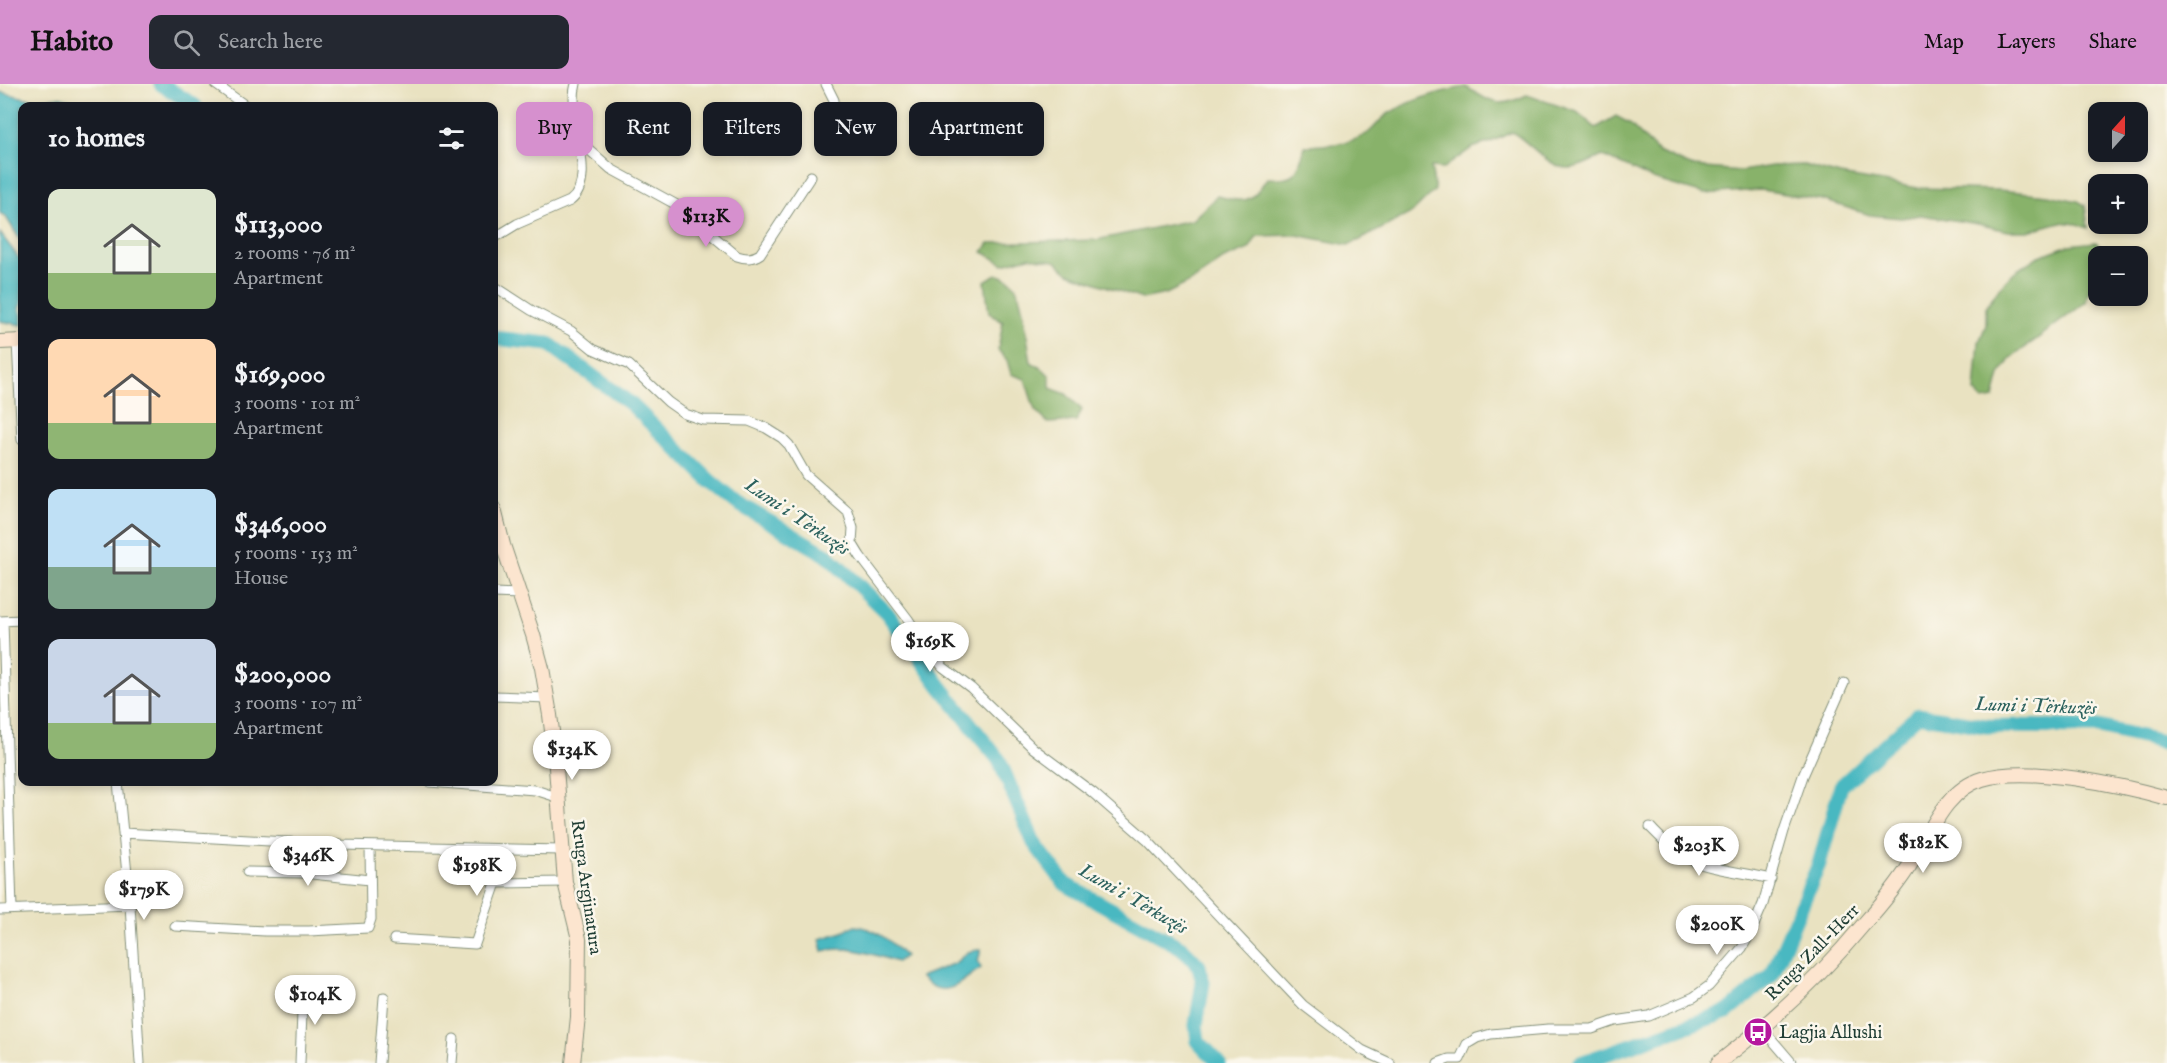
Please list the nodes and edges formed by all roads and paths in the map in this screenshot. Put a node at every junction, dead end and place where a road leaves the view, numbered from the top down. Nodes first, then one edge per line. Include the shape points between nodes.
1 (215, 84) edge
2 (576, 84) edge
3 (826, 84) edge
4 (834, 100) dead end
5 (240, 102) edge
6 (574, 102) edge
7 (593, 153) edge
8 (580, 156) edge
9 (811, 176) dead end
10 (498, 236) edge
11 (498, 289) edge
12 (0, 342) edge
13 (18, 342) edge
14 (498, 546) edge
15 (498, 593) edge
16 (519, 594) junction
17 (18, 620) edge
18 (2, 621) edge
19 (1844, 683) dead end
20 (498, 696) edge
21 (548, 698) junction
22 (118, 786) edge
23 (482, 786) edge
24 (557, 796) junction
25 (2167, 798) edge
26 (1650, 828) dead end
27 (123, 833) junction
28 (370, 846) junction
29 (561, 850) junction
30 (247, 872) dead end
31 (1771, 879) junction
32 (370, 880) junction
33 (564, 882) junction
34 (130, 905) junction
35 (12, 909) junction
36 (0, 910) edge
37 (175, 926) dead end
38 (394, 939) dead end
39 (303, 988) dead end
40 (384, 997) dead end
41 (1762, 1028) junction
42 (454, 1039) dead end
43 (1462, 1061) edge
44 (140, 1063) edge
45 (300, 1063) edge
46 (379, 1063) edge
47 (452, 1063) edge
48 (573, 1063) edge
49 (1390, 1063) edge
50 (1438, 1063) edge
51 (1718, 1063) edge
52 (1792, 1063) edge

1 - 5 street
2 - 6 street
3 - 4 street
7 - 9 street via 611,169 675,204 745,259 760,254
8 - 10 street via 582,181 576,196
11 - 49 street via 571,331 593,349 629,365 685,414 703,420 748,421 782,438 806,475 848,512 852,543 943,667 971,688 1033,748 1147,840 1303,1005 1362,1050
12 - 13 street
14 - 16 street, Rruga Argjinatura
15 - 16 street
16 - 21 street, Rruga Argjinatura
17 - 18 street
18 - 35 street
19 - 31 street via 1803,776
20 - 21 street
21 - 24 street, Rruga Argjinatura
22 - 27 street
23 - 24 street via 535,790
24 - 29 street, Rruga Argjinatura
25 - 41 street, Rruga Zall-Herr via 2099,783 2029,775 1995,777 1971,784 1935,819 1907,870 1856,934
26 - 31 street via 1683,856 1726,871
27 - 28 street
27 - 34 street
28 - 29 street
28 - 32 street
29 - 33 street, Rruga Argjinatura
30 - 32 street
31 - 43 street via 1742,948 1695,997 1649,1016 1592,1029 1491,1034 1467,1044
32 - 37 street via 368,928 244,931
33 - 38 street via 496,883 475,944
33 - 48 street, Rruga Argjinatura via 577,925 580,956
34 - 35 street
34 - 44 street
35 - 36 street
39 - 45 street
40 - 46 street
41 - 51 street, Rruga Zall-Herr
41 - 52 street
42 - 47 street
43 - 50 street via 1449,1059

